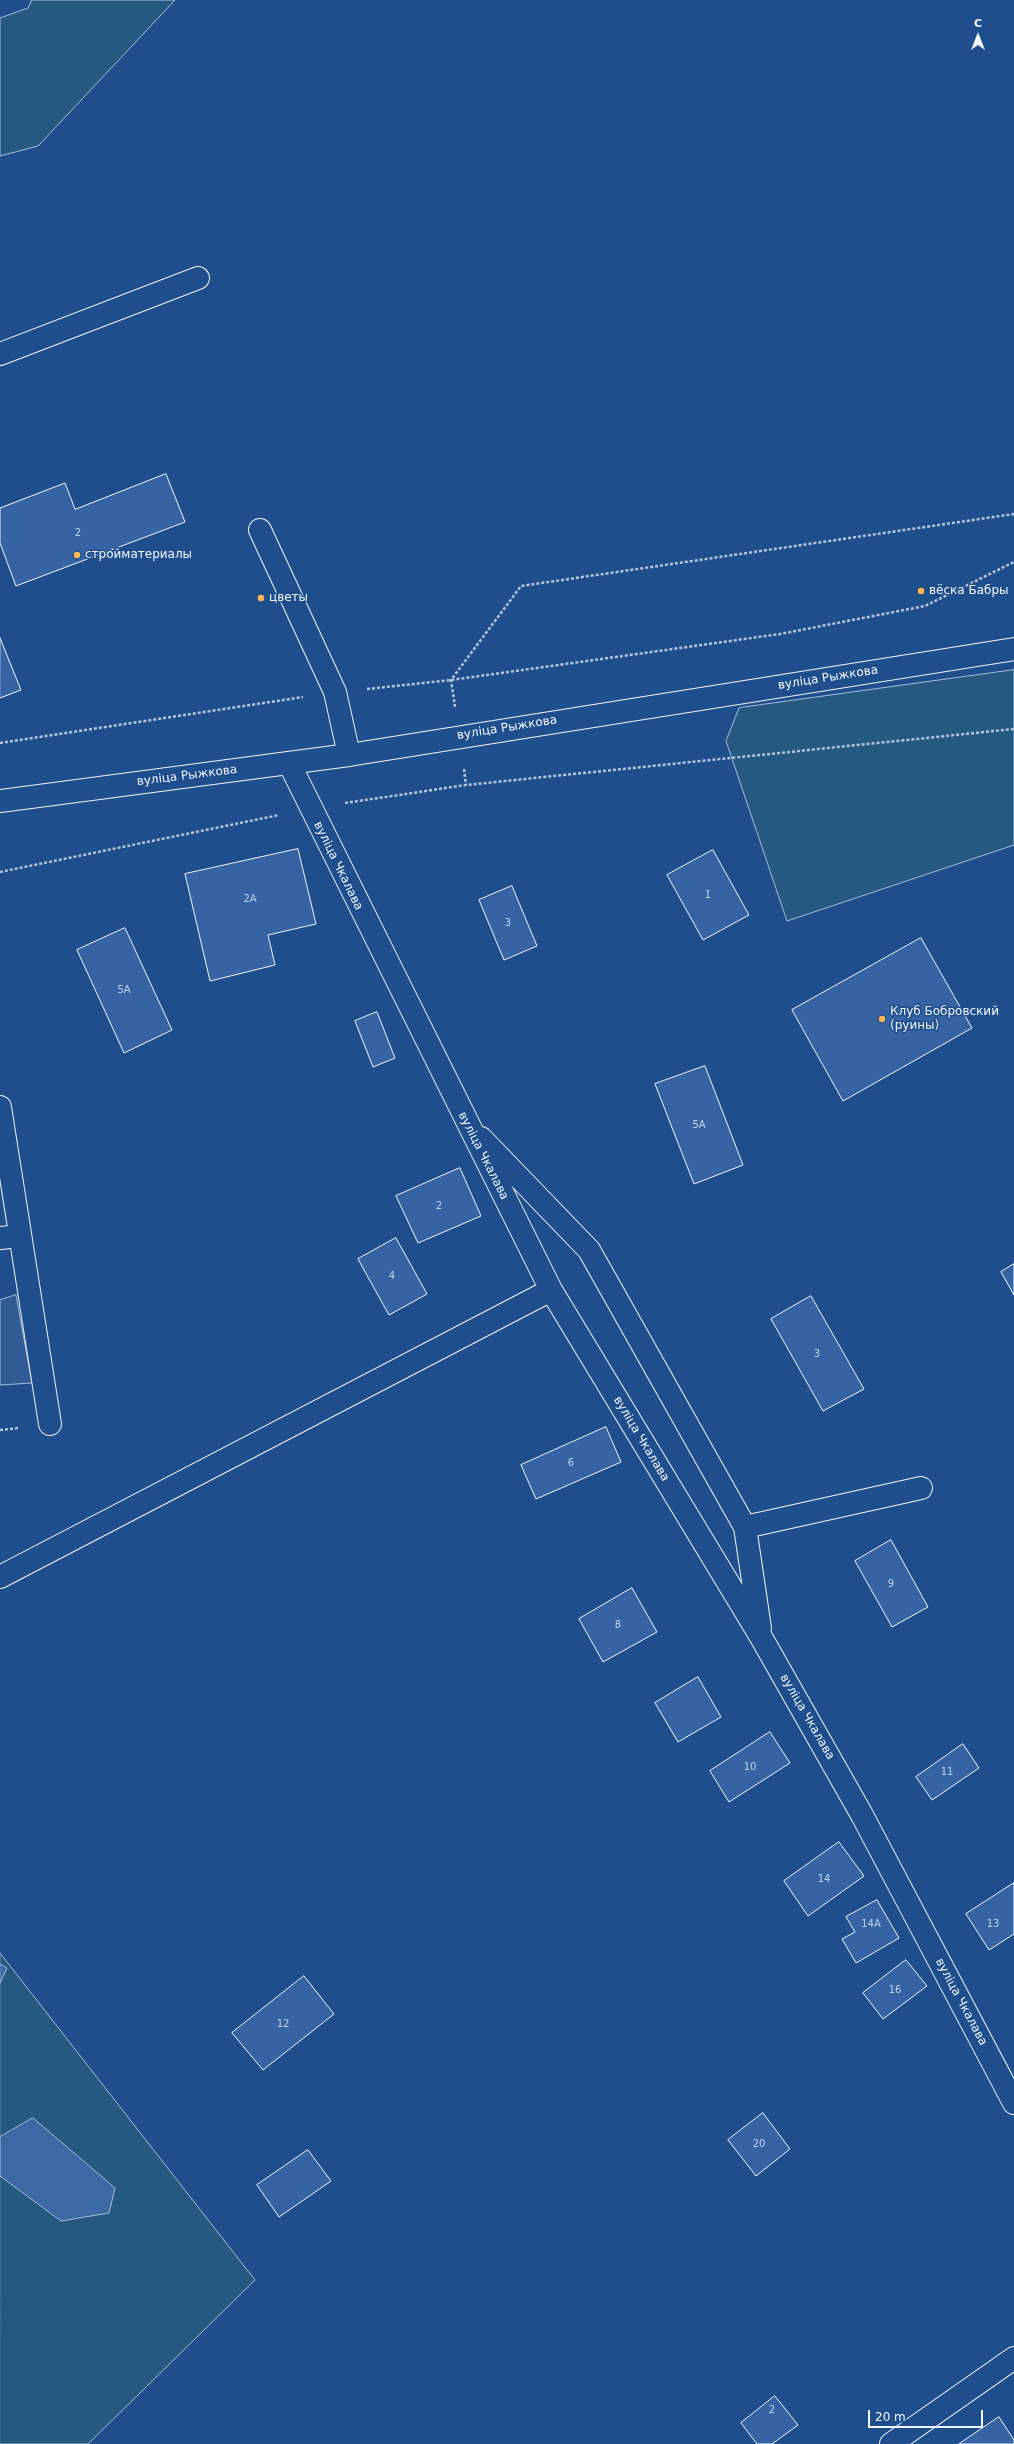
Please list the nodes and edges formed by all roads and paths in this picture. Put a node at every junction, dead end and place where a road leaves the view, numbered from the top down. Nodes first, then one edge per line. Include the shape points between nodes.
1 (198, 278) dead end
2 (0, 354) edge
3 (1014, 514) edge
4 (260, 530) dead end
5 (1014, 562) edge
6 (1014, 649) edge
7 (451, 680) junction
8 (335, 692) junction
9 (1014, 729) edge
10 (459, 736) junction
11 (0, 743) edge
12 (349, 755) junction
13 (289, 763) junction
14 (466, 784) junction
15 (0, 801) edge
16 (310, 808) junction
17 (0, 872) edge
18 (0, 1107) edge
19 (466, 1123) junction
20 (10, 1237) edge
21 (551, 1290) junction
22 (50, 1424) dead end
23 (921, 1488) dead end
24 (744, 1527) junction
25 (0, 1577) edge
26 (761, 1637) junction
27 (1014, 2104) edge
28 (1014, 2358) edge
29 (891, 2444) edge

1 - 2 street
3 - 7 path via 521,586
4 - 8 street
5 - 7 path via 925,606 780,634
6 - 10 street, вуліца Рыжкова
7 - 8 path
7 - 10 path
8 - 11 path
8 - 12 street
9 - 14 path
10 - 12 street, вуліца Рыжкова
10 - 14 path
12 - 13 street, вуліца Рыжкова
13 - 15 street, вуліца Рыжкова
13 - 16 street, вуліца Чкалава
14 - 16 path
16 - 17 path
16 - 19 street, вуліца Чкалава
18 - 20 street
19 - 21 street, вуліца Чкалава
19 - 24 street via 589,1250
20 - 22 street
21 - 25 street
21 - 26 street, вуліца Чкалава
23 - 24 street
24 - 26 street
26 - 27 street, вуліца Чкалава via 866,1822
28 - 29 street

